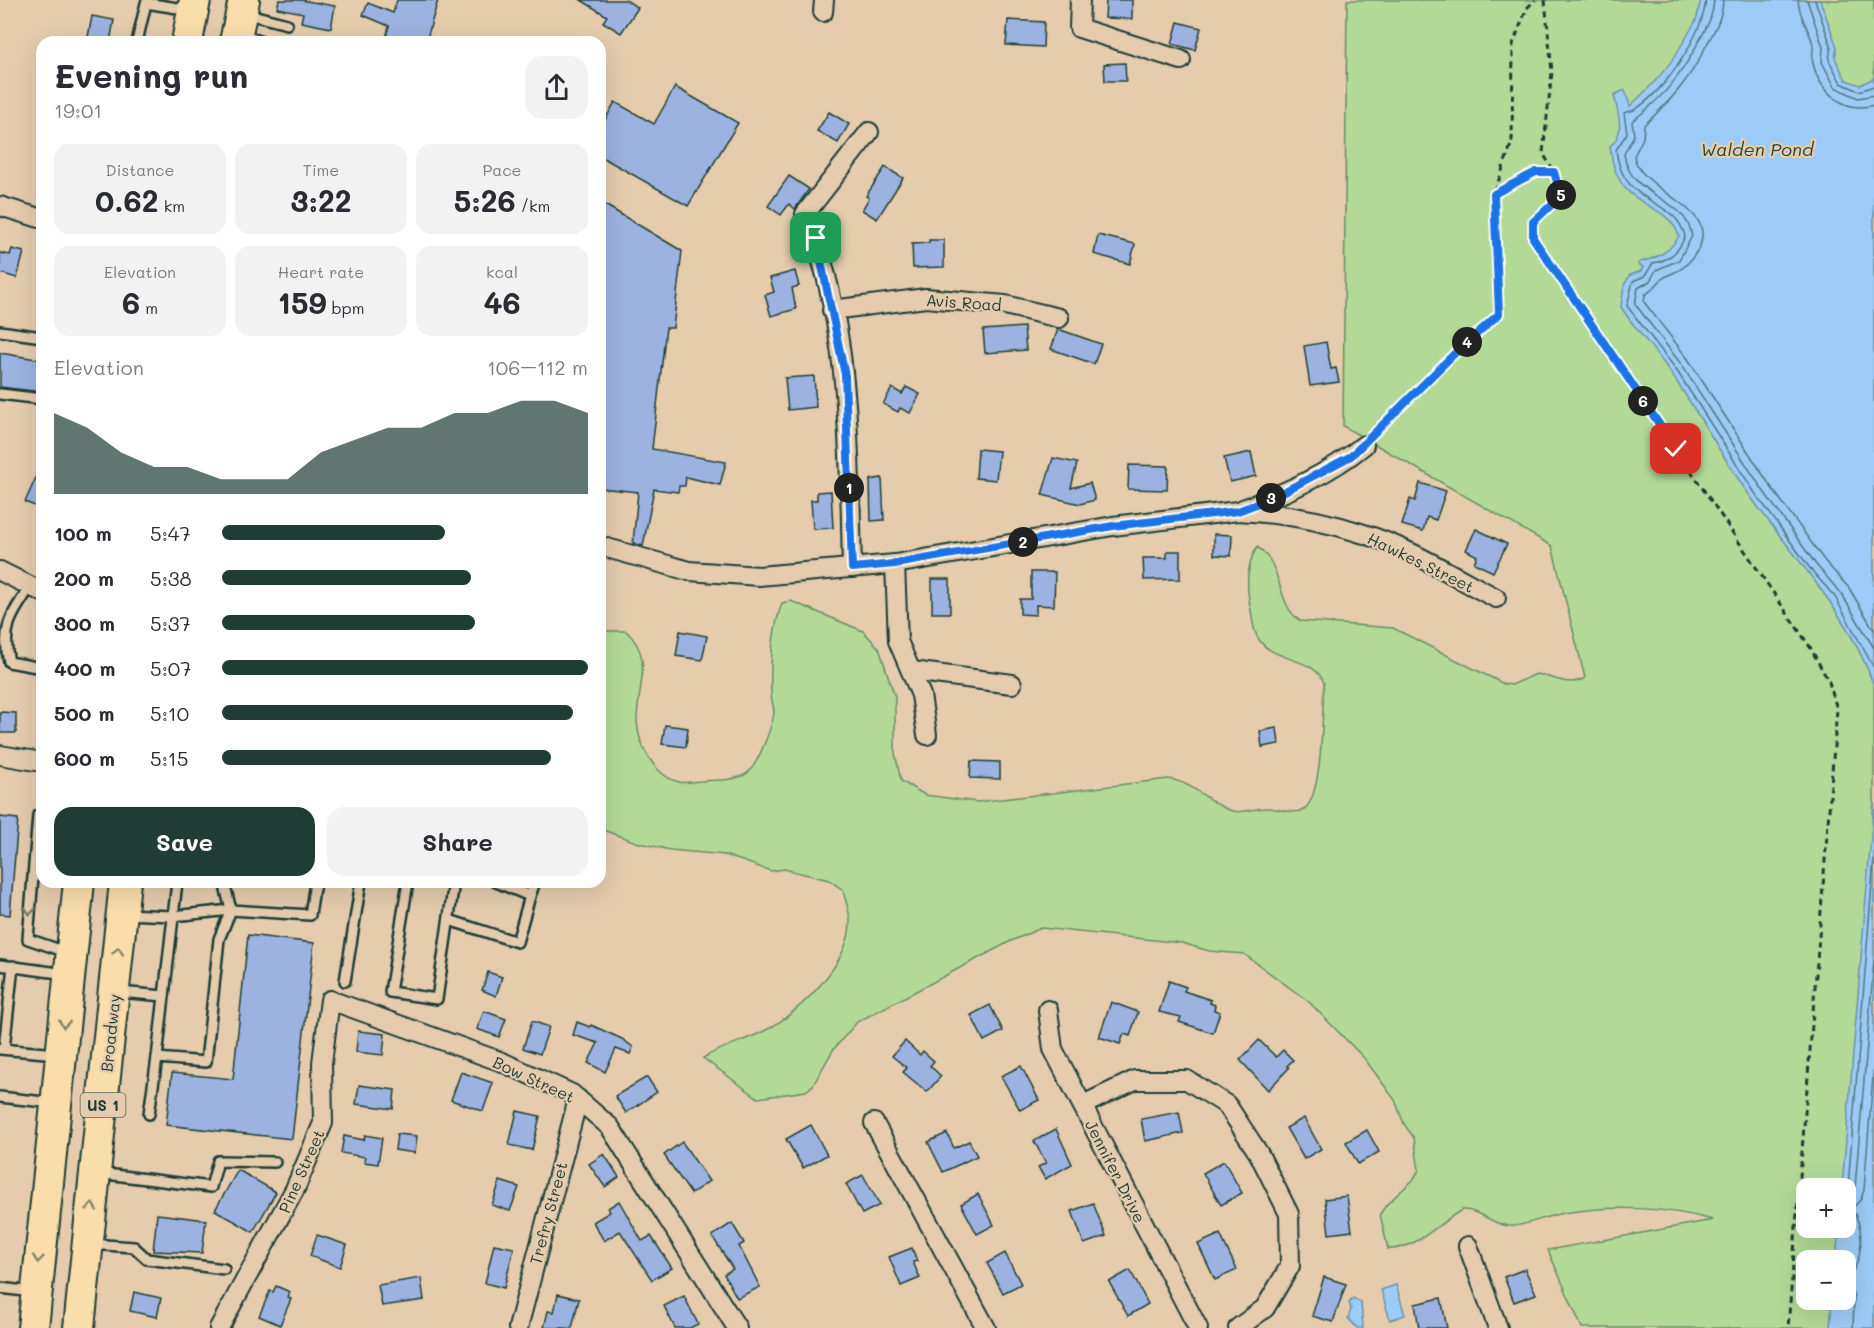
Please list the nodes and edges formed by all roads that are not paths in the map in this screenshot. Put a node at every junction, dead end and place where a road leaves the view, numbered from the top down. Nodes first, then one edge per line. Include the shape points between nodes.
1 (1080, 0) edge
2 (194, 5) edge
3 (287, 24) dead end
4 (244, 26) edge
5 (138, 36) edge
6 (189, 36) edge
7 (1181, 60) dead end
8 (868, 132) dead end
9 (0, 206) edge
10 (36, 217) edge
11 (832, 310) junction
12 (1059, 318) dead end
13 (0, 330) edge
14 (36, 336) edge
15 (0, 394) edge
16 (36, 398) edge
17 (1364, 445) road end
18 (1238, 511) junction
19 (606, 548) edge
20 (895, 564) junction
21 (852, 568) junction
22 (0, 571) edge
23 (36, 589) edge
24 (1496, 598) dead end
25 (36, 667) edge
26 (912, 671) junction
27 (1012, 684) dead end
28 (927, 735) dead end
29 (0, 755) edge
30 (36, 761) edge
31 (36, 840) edge
32 (78, 888) edge
33 (124, 888) edge
34 (176, 888) edge
35 (226, 888) edge
36 (314, 888) edge
37 (360, 888) edge
38 (407, 888) edge
39 (453, 888) edge
40 (511, 888) edge
41 (533, 888) edge
42 (530, 896) junction
43 (231, 910) junction
44 (122, 914) junction
45 (173, 916) junction
46 (448, 920) junction
47 (0, 964) edge
48 (70, 964) junction
49 (13, 966) junction
50 (345, 981) dead end
51 (114, 991) junction
52 (164, 996) junction
53 (330, 1000) joint
54 (1048, 1010) dead end
55 (2, 1049) edge
56 (60, 1054) junction
57 (157, 1058) junction
58 (0, 1097) edge
59 (578, 1099) junction
60 (55, 1103) junction
61 (1083, 1105) junction
62 (149, 1114) dead end
63 (874, 1123) dead end
64 (275, 1162) dead end
65 (95, 1173) junction
66 (88, 1244) junction
67 (1468, 1246) dead end
68 (224, 1269) dead end
69 (0, 1288) edge
70 (36, 1293) junction
71 (33, 1328) edge
72 (79, 1328) edge
73 (219, 1328) edge
74 (518, 1328) edge
75 (737, 1328) edge
76 (986, 1328) edge
77 (1198, 1328) edge
78 (1238, 1328) edge
79 (1498, 1328) edge

1 - 7 street via 1079,28
2 - 5 lane via 146,3
2 - 6 highway
3 - 4 lane
8 - 11 street via 805,214 816,238
9 - 10 street
11 - 12 street, Avis Road via 926,298 1005,304
11 - 21 street via 845,375
13 - 14 lane
15 - 16 lane
17 - 18 street via 1337,465
18 - 20 street, Hawkes Street via 1113,526
18 - 24 street, Hawkes Street via 1281,515 1364,534
19 - 21 street, Hawkes Street via 700,572 759,576
20 - 21 street, Hawkes Street
20 - 26 street via 898,641
22 - 23 street
23 - 25 lane via 9,619 6,648 9,662
26 - 27 street
26 - 28 street via 921,695
29 - 30 street
31 -> 48 lane via 28,939
32 - 48 highway, US 1
33 - 44 highway, Broadway / US 1
34 - 45 lane
35 - 43 lane
36 - 43 lane via 310,915
37 - 50 lane
38 - 46 lane via 390,992 438,999
39 - 46 lane
40 - 42 lane
41 - 42 lane
42 - 46 lane via 517,942
43 - 45 lane
43 - 57 lane via 219,939 206,1062
44 - 45 lane
51 -> 44 highway, Broadway / US 1
45 - 52 lane
47 - 49 lane
48 - 49 lane
48 -> 56 highway, US 1
49 - 55 lane
51 - 52 lane
51 - 65 highway, Broadway / US 1
52 - 57 lane
53 - 59 street, Bow Street via 502,1062
53 - 73 street, Pine Street via 322,1063 323,1123 295,1189
54 - 61 street, Jennifer Drive via 1053,1049
55 - 56 lane
56 - 60 highway, US 1
57 - 62 lane
58 - 60 lane
59 - 74 street, Trefry Street
59 - 75 street, Bow Street via 610,1127
60 -> 70 highway, US 1
61 - 77 street, Jennifer Drive
61 - 78 street via 1135,1080 1187,1080 1227,1105 1259,1154 1289,1214 1290,1266 1265,1308
63 - 76 street
64 - 65 lane via 218,1161 211,1187
66 -> 65 highway, Broadway / US 1
66 - 68 lane via 134,1247 147,1259
66 - 72 highway, Broadway / US 1
67 - 79 street
69 - 70 lane
70 - 71 highway, US 1

